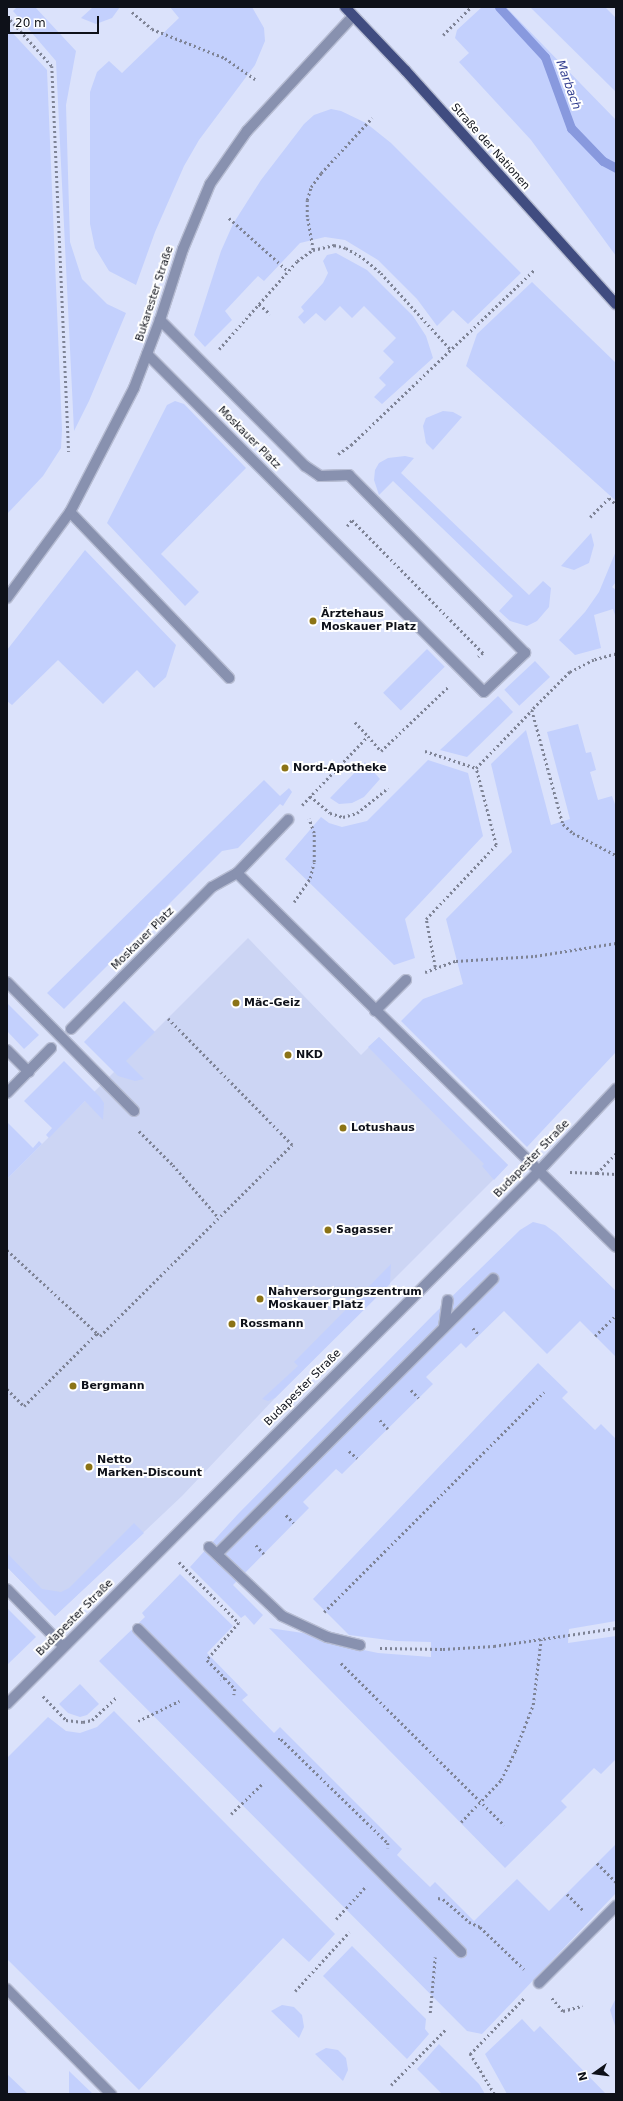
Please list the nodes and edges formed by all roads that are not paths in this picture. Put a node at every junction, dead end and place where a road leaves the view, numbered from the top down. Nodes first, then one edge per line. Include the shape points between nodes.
1 (344, 7) edge
2 (353, 16) junction
3 (616, 304) edge
4 (160, 320) junction
5 (148, 354) junction
6 (70, 512) junction
7 (7, 598) edge
8 (229, 678) dead end
9 (288, 820) dead end
10 (237, 873) junction
11 (406, 980) road end
12 (7, 982) edge
13 (375, 1011) junction
14 (71, 1029) dead end
15 (52, 1048) dead end
16 (7, 1050) edge
17 (29, 1072) junction
18 (616, 1089) edge
19 (7, 1093) edge
20 (134, 1111) dead end
21 (538, 1172) junction
22 (616, 1247) edge
23 (493, 1279) dead end
24 (448, 1300) dead end
25 (444, 1327) junction
26 (209, 1546) dead end
27 (217, 1554) junction
28 (7, 1589) edge
29 (138, 1629) dead end
30 (360, 1645) road end
31 (63, 1646) junction
32 (7, 1704) edge
33 (616, 1906) edge
34 (461, 1952) dead end
35 (539, 1983) road end
36 (7, 1989) edge
37 (110, 2094) edge

1 - 2 main road, Straße der Nationen
2 - 3 main road, Straße der Nationen via 406,71
2 - 4 street, Bukarester Straße via 247,130 210,184 185,242
4 - 5 street, Bukarester Straße
4 - 5 street, Moskauer Platz via 305,466 320,476 349,475 525,653 484,692
5 - 6 street, Bukarester Straße via 105,447
6 - 7 street, Bukarester Straße
6 - 8 street
9 - 10 street, Moskauer Platz
10 - 13 street
10 - 14 street, Moskauer Platz via 212,887
11 - 13 street
12 - 20 street
13 - 21 street
15 - 17 street
16 - 17 street
17 - 19 street
18 - 21 street, Budapester Straße
21 - 22 street
21 - 31 street, Budapester Straße
23 - 25 street
24 - 25 street
25 - 27 street
26 - 27 street
27 - 30 street via 282,1616 327,1637
28 - 31 street
29 - 34 street
31 - 32 street, Budapester Straße
33 - 35 street
36 - 37 street

